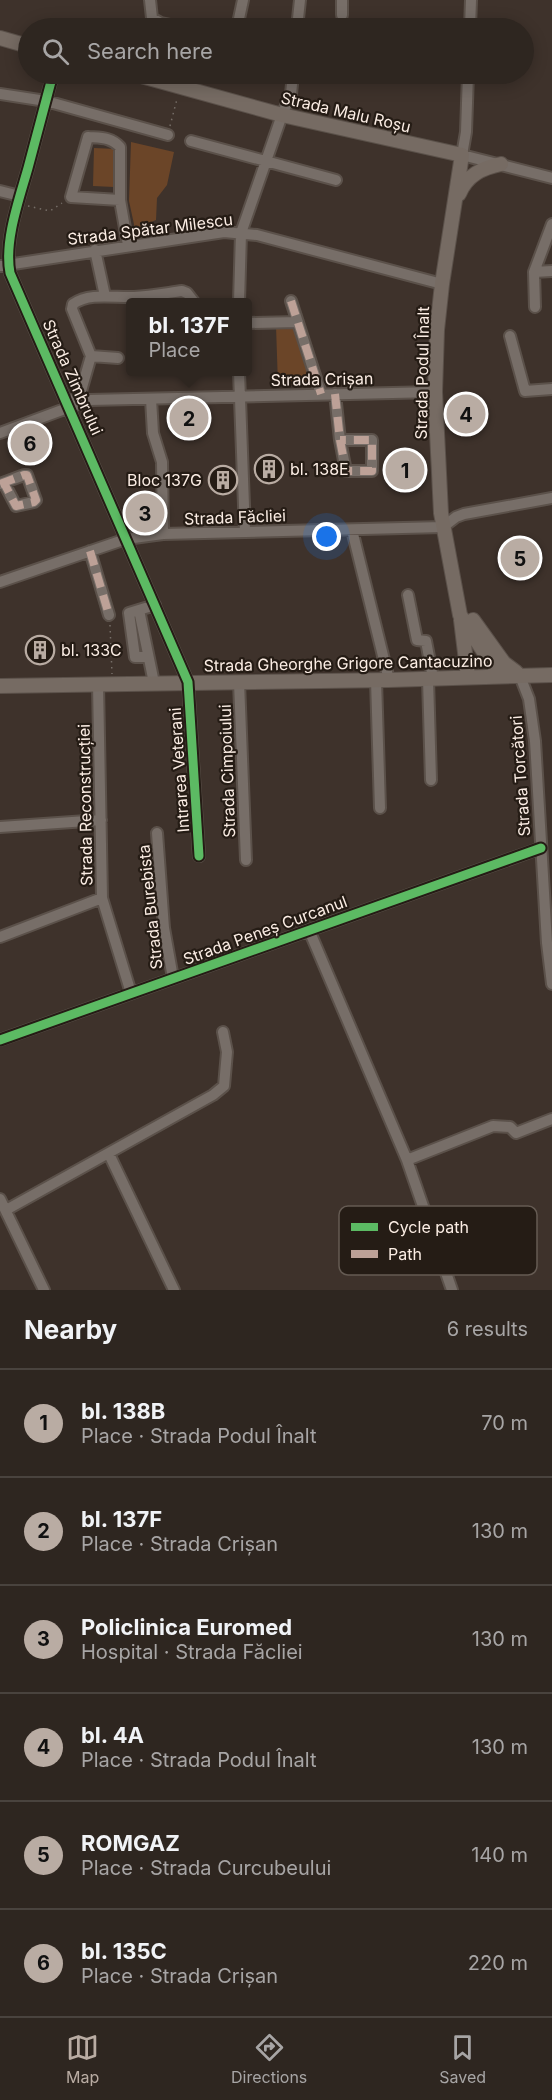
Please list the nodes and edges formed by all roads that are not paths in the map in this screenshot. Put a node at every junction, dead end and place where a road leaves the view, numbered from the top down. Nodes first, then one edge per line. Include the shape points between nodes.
1 (150, 0) edge
2 (243, 0) edge
3 (300, 0) edge
4 (342, 0) edge
5 (471, 0) edge
6 (342, 15) dead end
7 (152, 18) edge
8 (239, 18) edge
9 (298, 18) edge
10 (470, 18) edge
11 (0, 38) edge
12 (18, 43) edge
13 (50, 84) edge
14 (170, 84) edge
15 (292, 84) edge
16 (468, 84) edge
17 (0, 94) edge
18 (46, 101) junction
19 (282, 115) junction
20 (168, 135) road end
21 (191, 141) dead end
22 (462, 155) junction
23 (265, 162) junction
24 (501, 164) junction
25 (552, 178) edge
26 (336, 180) dead end
27 (0, 191) edge
28 (19, 200) junction
29 (120, 200) junction
30 (454, 204) junction
31 (552, 224) edge
32 (241, 232) junction
33 (128, 245) junction
34 (95, 250) junction
35 (4, 264) edge
36 (552, 271) edge
37 (534, 272) junction
38 (442, 284) junction
39 (105, 296) junction
40 (190, 298) edge
41 (239, 298) edge
42 (291, 301) dead end
43 (535, 307) dead end
44 (298, 322) junction
45 (252, 323) edge
46 (510, 336) dead end
47 (91, 356) junction
48 (118, 358) dead end
49 (240, 376) edge
50 (552, 389) edge
51 (435, 392) junction
52 (321, 394) junction
53 (335, 394) junction
54 (240, 396) junction
55 (151, 399) junction
56 (69, 405) junction
57 (0, 433) edge
58 (340, 441) dead end
59 (552, 498) edge
60 (443, 527) junction
61 (352, 530) junction
62 (245, 532) junction
63 (163, 534) junction
64 (126, 539) junction
65 (90, 551) junction
66 (0, 582) edge
67 (455, 591) junction
68 (408, 595) dead end
69 (155, 605) junction
70 (109, 615) road end
71 (460, 615) junction
72 (552, 675) edge
73 (520, 676) junction
74 (468, 677) junction
75 (431, 679) junction
76 (383, 680) junction
77 (188, 682) junction
78 (239, 682) junction
79 (154, 683) junction
80 (98, 684) junction
81 (0, 686) edge
82 (431, 780) dead end
83 (380, 808) dead end
84 (100, 820) junction
85 (0, 827) edge
86 (157, 833) dead end
87 (541, 848) junction
88 (199, 856) dead end
89 (246, 860) dead end
90 (102, 898) junction
91 (309, 930) junction
92 (0, 937) edge
93 (173, 978) junction
94 (552, 984) edge
95 (131, 993) junction
96 (223, 1032) dead end
97 (0, 1040) edge
98 (552, 1119) edge
99 (109, 1154) junction
100 (407, 1160) junction
101 (0, 1199) edge
102 (423, 1206) edge
103 (6, 1210) junction
104 (447, 1275) edge
105 (44, 1290) edge
106 (174, 1290) edge
107 (452, 1290) edge

1 - 7 street
2 - 8 street
3 - 9 street
4 - 6 street
5 - 10 street
11 - 12 main road
13 - 18 street, Strada Zimbrului
14 - 19 main road, Strada Malu Roșu
15 - 19 street
16 - 22 street
17 - 18 street
18 - 20 street
18 - 28 street, Strada Zimbrului
19 - 22 main road, Strada Malu Roșu
19 - 23 street
21 - 23 street
22 - 24 street, Strada Malu Roșu
22 - 30 main road, Strada Podul Înalt
23 - 26 street
23 - 32 street
24 - 25 street, Strada Malu Roșu
24 - 30 main road via 476,172
27 - 28 street
28 - 35 street, Strada Zimbrului
29 - 29 street via 120,147 114,141 88,137 70,197
29 - 33 street
30 - 38 main road, Strada Podul Înalt
31 - 37 street
32 - 33 street, Strada Spătar Milescu
32 - 38 street, Strada Spătar Milescu
32 - 41 street
33 - 34 street, Strada Spătar Milescu
34 - 35 street, Strada Spătar Milescu
34 - 39 street
35 - 56 street, Strada Zimbrului
36 - 37 street
37 - 43 street
38 - 51 main road, Strada Podul Înalt
39 - 40 street via 183,291
39 - 47 street via 73,304
42 - 44 street
44 - 45 street
44 - 52 street
46 - 50 street via 525,391
47 - 48 street
47 - 56 street via 81,391
49 - 54 street
51 - 53 street, Strada Crișan
51 - 60 main road, Strada Podul Înalt
52 - 53 street, Strada Crișan
52 - 54 street, Strada Crișan
53 - 58 street
54 - 55 street, Strada Crișan
54 - 62 street
55 - 56 street, Strada Crișan via 89,400
55 - 63 street via 153,433 162,462
56 - 57 street, Strada Crișan
56 - 64 street, Strada Zimbrului
59 - 60 street via 464,514
60 - 61 street, Strada Făcliei
60 - 67 main road, Strada Podul Înalt
61 - 62 street, Strada Făcliei
61 - 76 street
62 - 63 street, Strada Făcliei
63 - 64 street, Strada Făcliei
64 - 65 street, Strada Făcliei
64 - 69 street, Strada Zimbrului
65 - 66 street, Strada Făcliei
65 - 70 street
67 - 71 main road, Strada Podul Înalt
67 - 73 main road, Strada Podul Înalt via 504,663
68 - 75 street via 417,640 426,641
69 - 77 street, Strada Zimbrului
69 - 79 street via 139,610
71 - 73 main road, Strada Podul Înalt via 490,663
71 - 74 main road
72 - 73 main road, Strada Gheorghe Grigore Cantacuzino
73 - 74 main road, Strada Gheorghe Grigore Cantacuzino
73 - 87 street, Strada Torcători via 532,717
74 - 75 main road, Strada Gheorghe Grigore Cantacuzino
75 - 76 main road, Strada Gheorghe Grigore Cantacuzino
75 - 82 street
76 - 78 main road, Strada Gheorghe Grigore Cantacuzino
76 - 83 street
77 - 78 main road, Strada Gheorghe Grigore Cantacuzino
77 - 79 main road, Strada Gheorghe Grigore Cantacuzino
77 - 88 street, Intrarea Veterani
78 - 89 street, Strada Cimpoiului
79 - 80 main road, Strada Gheorghe Grigore Cantacuzino
80 - 81 main road, Strada Gheorghe Grigore Cantacuzino
80 - 84 street, Strada Reconstrucției
84 - 85 street
84 - 90 street, Strada Reconstrucției
86 - 93 street, Strada Burebista via 164,928
87 - 91 street, Strada Peneș Curcanul
87 - 94 street, Strada Torcători
90 - 92 street
90 - 95 street, Strada Reconstrucției
91 - 93 street, Strada Peneș Curcanul
91 - 100 street
93 - 95 street, Strada Peneș Curcanul
95 - 97 street, Strada Peneș Curcanul
96 - 99 street via 227,1052 224,1086
98 - 100 street via 516,1133 510,1127 493,1125
99 - 103 street
99 - 106 street
100 - 102 street
101 - 103 street
103 - 105 street
104 - 107 street

